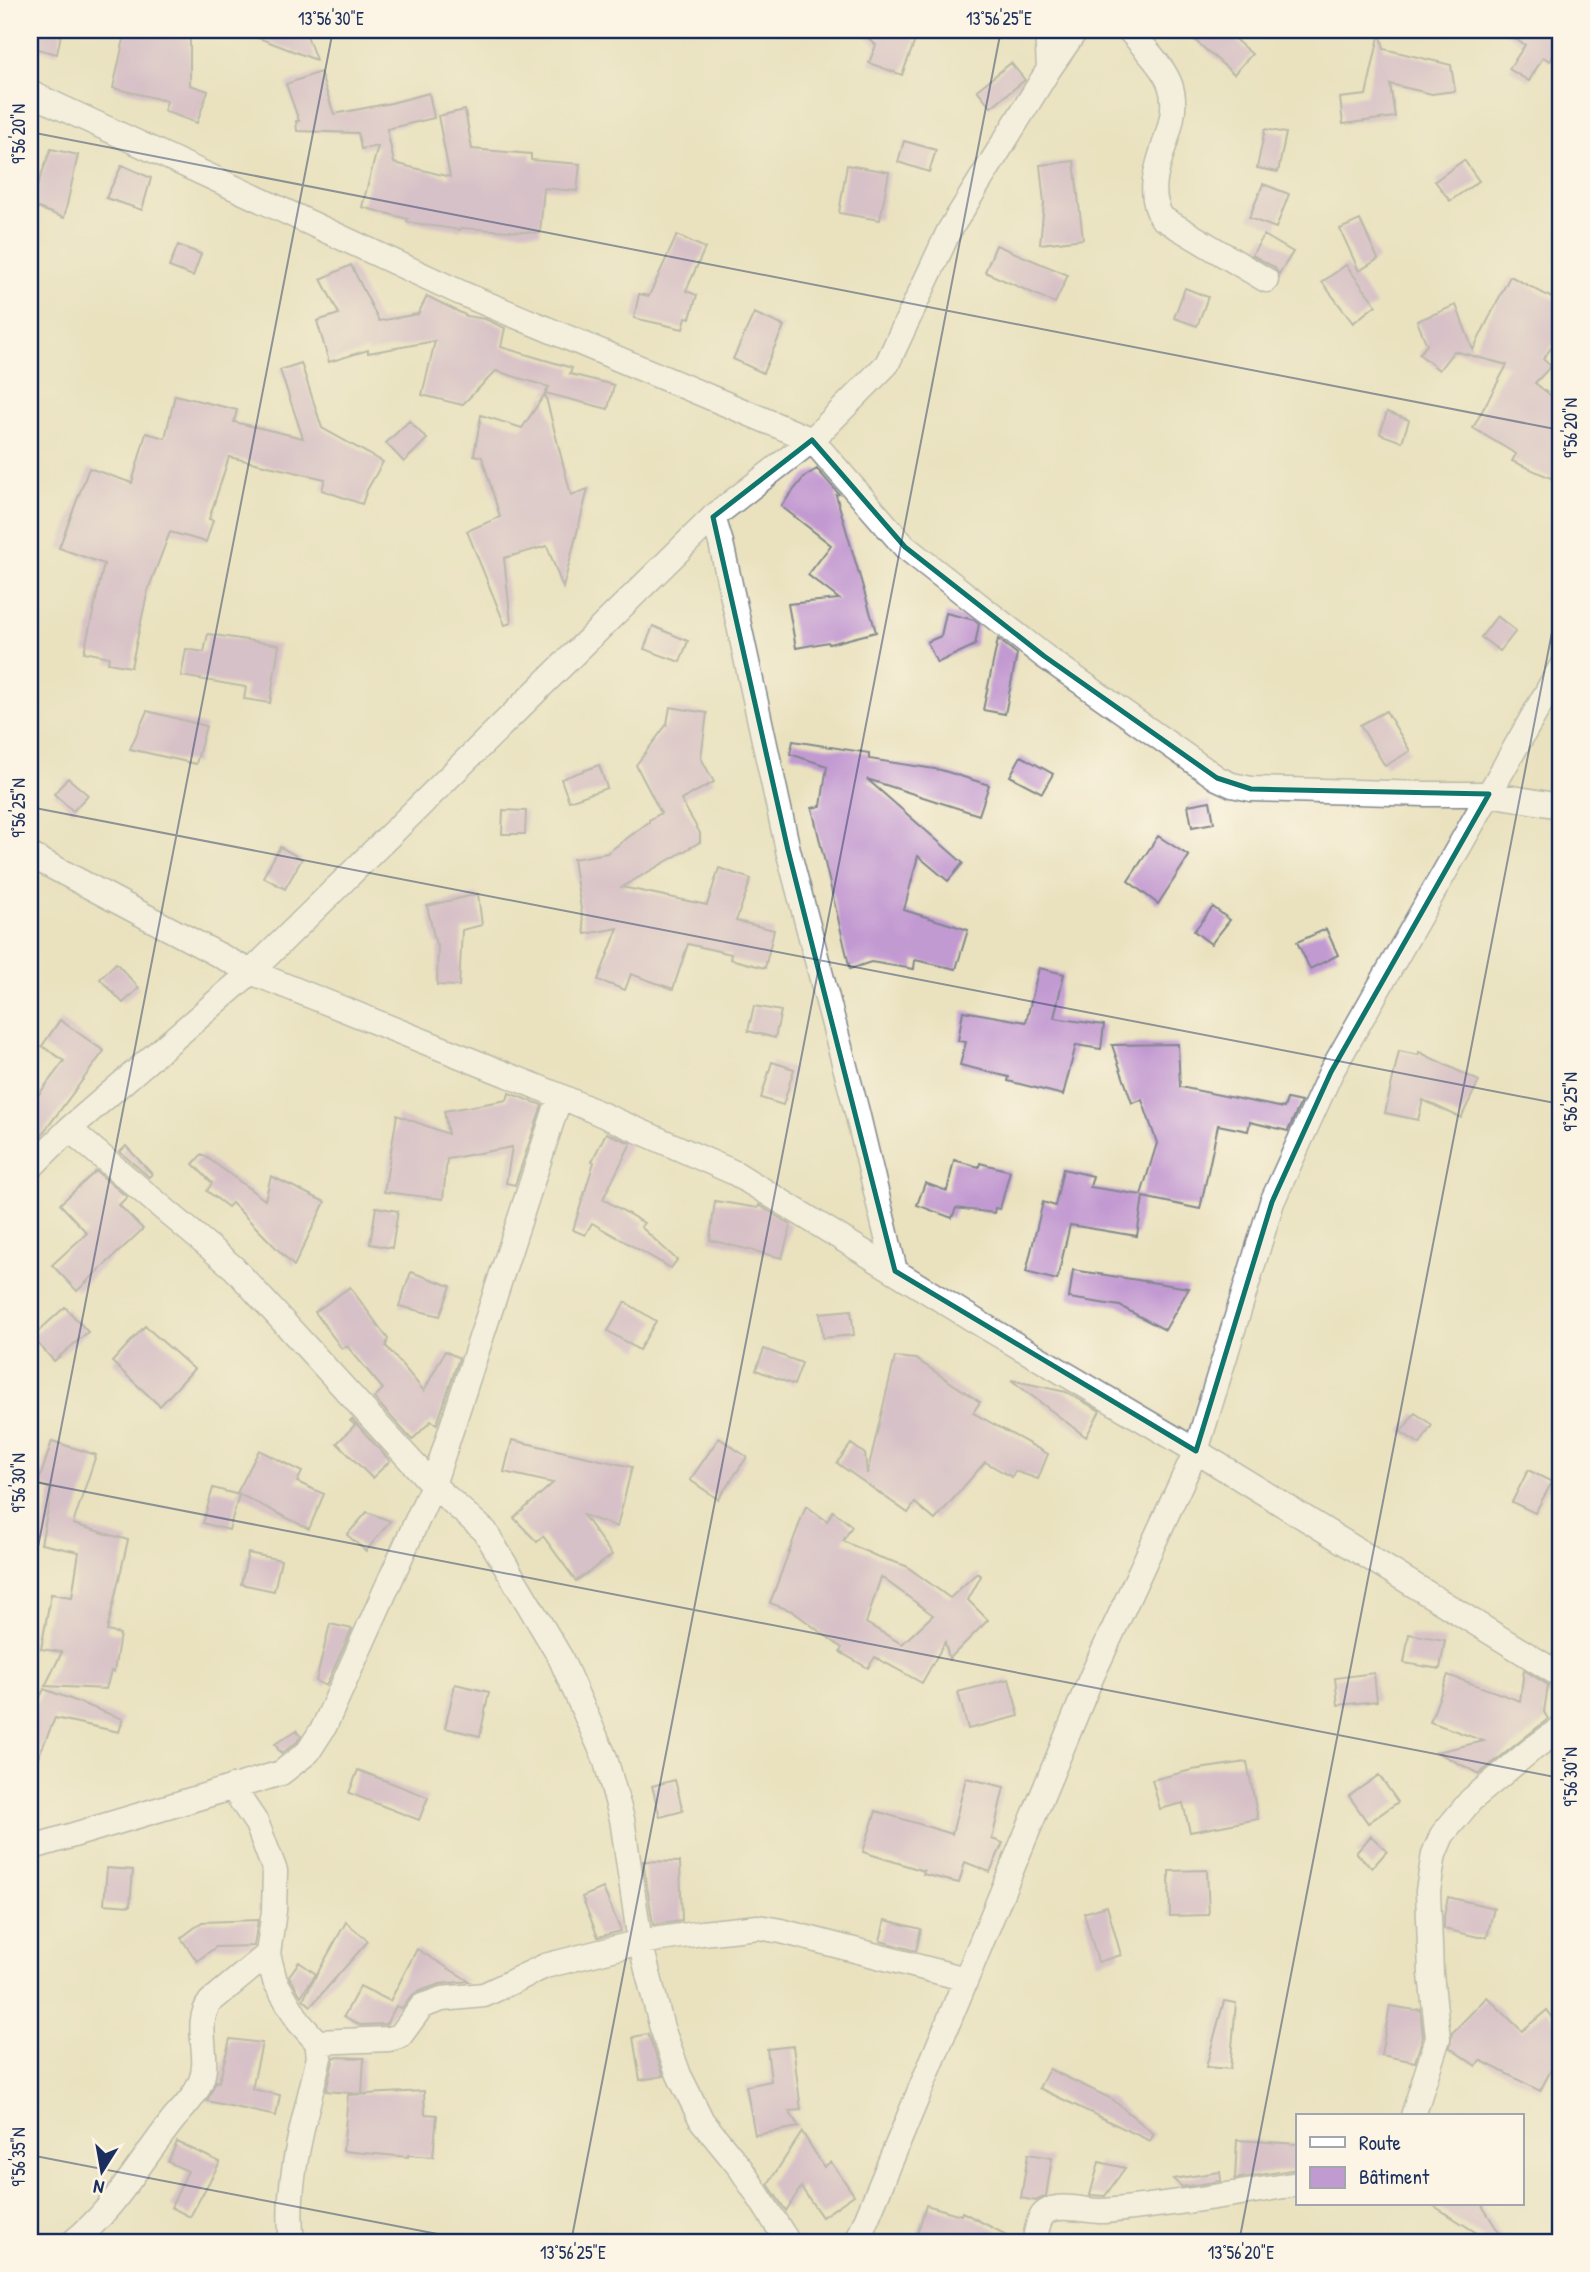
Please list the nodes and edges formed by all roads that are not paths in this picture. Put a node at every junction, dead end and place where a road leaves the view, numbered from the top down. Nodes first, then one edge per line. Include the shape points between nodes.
1 (1047, 30) edge
2 (1076, 30) edge
3 (1129, 30) edge
4 (1049, 69) junction
5 (30, 93) edge
6 (1266, 279) dead end
7 (812, 440) junction
8 (713, 517) junction
9 (1560, 669) edge
10 (1489, 794) junction
11 (1560, 806) edge
12 (30, 855) edge
13 (251, 972) junction
14 (560, 1096) junction
15 (69, 1129) junction
16 (30, 1168) edge
17 (895, 1270) junction
18 (1196, 1451) junction
19 (433, 1485) junction
20 (1560, 1675) edge
21 (1560, 1730) edge
22 (232, 1787) junction
23 (30, 1848) edge
24 (640, 1942) junction
25 (268, 1954) junction
26 (966, 1979) junction
27 (317, 2042) junction
28 (1414, 2114) edge
29 (1296, 2184) edge
30 (73, 2242) edge
31 (292, 2242) edge
32 (788, 2242) edge
33 (857, 2242) edge
34 (1034, 2242) edge

1 - 4 street
2 - 4 street
3 - 6 street via 1169,82 1174,107 1153,190 1155,206 1162,218
4 - 7 street via 949,231 887,364
5 - 7 street via 461,293
7 - 8 street
7 - 10 street via 905,547 1044,656 1217,778 1251,789
8 - 13 street
8 - 17 street via 789,850
9 - 10 street
10 - 11 street
10 - 18 street via 1331,1072 1278,1190
12 - 13 street
13 - 14 street
13 - 15 street
14 - 17 street via 735,1174
14 - 19 street
15 - 16 street
15 - 19 street via 234,1268
17 - 18 street
18 - 20 street
18 - 26 street via 1091,1678
19 - 22 street via 324,1727 308,1752 281,1773
19 - 24 street via 485,1531 560,1657 605,1758 622,1819
21 - 28 street via 1471,1800 1442,1835 1434,1854 1428,1891 1438,2038
22 - 23 street
22 - 25 street via 257,1824 275,1871
24 - 26 street via 758,1927
24 - 27 street via 545,1966 484,1995 422,2006 400,2036
24 - 32 street via 679,2075 702,2121 741,2169
25 - 27 street via 275,1980 299,2022
25 - 30 street via 204,2010 205,2069 190,2103
26 - 33 street
27 - 31 street via 319,2057 291,2188
29 - 34 street via 1101,2211 1047,2211

